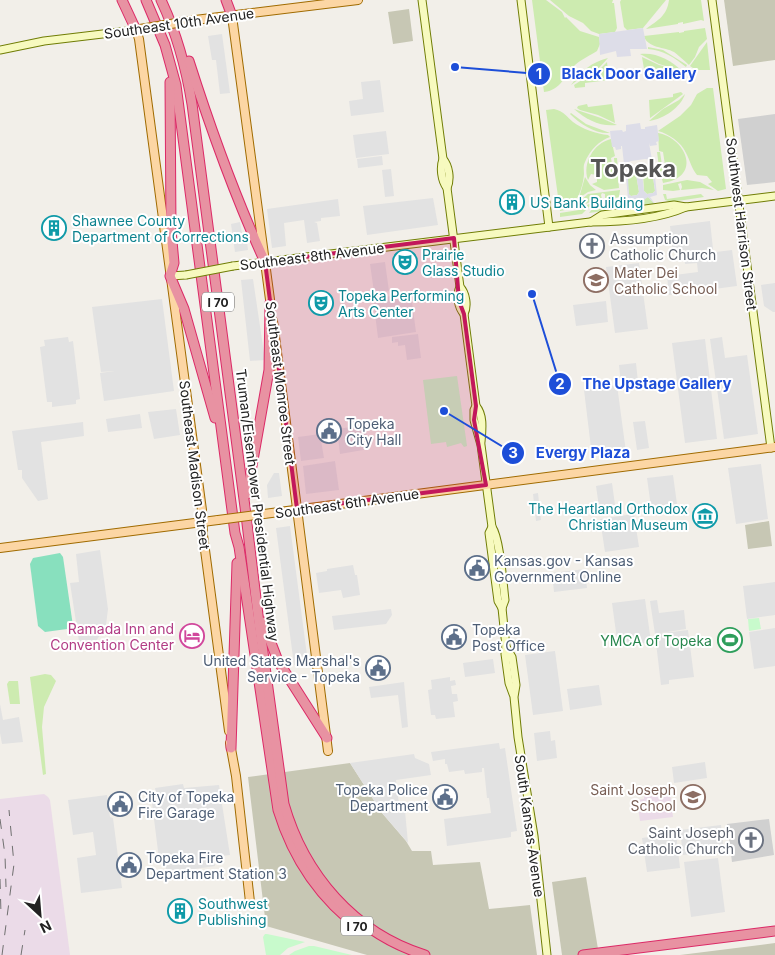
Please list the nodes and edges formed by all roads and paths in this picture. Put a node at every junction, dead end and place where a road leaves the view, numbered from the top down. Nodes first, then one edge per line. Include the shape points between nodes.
1 (122, 0) edge
2 (146, 0) edge
3 (161, 0) edge
4 (226, 0) edge
5 (358, 0) edge
6 (422, 0) edge
7 (520, 0) edge
8 (712, 0) edge
9 (232, 16) junction
10 (138, 29) junction
11 (177, 40) junction
12 (165, 44) junction
13 (0, 50) edge
14 (775, 196) edge
15 (739, 200) junction
16 (549, 227) junction
17 (454, 238) junction
18 (265, 262) junction
19 (170, 276) junction
20 (270, 302) junction
21 (773, 448) edge
22 (226, 460) junction
23 (486, 485) junction
24 (245, 506) junction
25 (297, 509) junction
26 (202, 522) junction
27 (236, 533) junction
28 (0, 548) edge
29 (258, 607) junction
30 (270, 736) junction
31 (327, 738) junction
32 (231, 748) junction
33 (328, 751) dead end
34 (250, 902) dead end
35 (775, 931) edge
36 (775, 937) edge
37 (406, 952) edge
38 (425, 955) edge
39 (547, 955) edge
40 (583, 955) edge
41 (623, 955) edge

1 - 10 highway
2 - 12 highway, Truman/Eisenhower Presidential Highway / I 70
3 - 11 highway, Truman/Eisenhower Presidential Highway / I 70
4 - 9 highway
5 - 9 main road, Southeast 10th Avenue
6 - 17 main road, South Kansas Avenue via 443,159 443,183 447,188
7 - 16 main road
8 - 15 main road, Southwest Harrison Street
9 - 10 main road, Southeast 10th Avenue, bridge
9 - 18 main road, Southeast Monroe Street
10 - 13 main road, Southeast 10th Avenue
10 - 19 main road, Southeast Madison Street
11 - 18 highway via 189,60 210,126
11 - 24 highway, Truman/Eisenhower Presidential Highway / I 70 via 192,104
12 - 19 highway via 171,112 174,263
12 - 22 highway, Truman/Eisenhower Presidential Highway / I 70 via 176,85
14 - 15 main road, Southeast 8th Avenue
15 - 16 main road, Southeast 8th Avenue via 602,215 590,222
15 - 21 main road, Southwest Harrison Street
16 - 17 main road, Southeast 8th Avenue
17 - 18 main road, Southeast 8th Avenue
17 - 23 main road, South Kansas Avenue via 460,310 464,314 476,406 474,420
18 - 19 main road, Southeast 8th Avenue, bridge
18 - 20 main road, Southeast Monroe Street
19 - 22 highway via 184,309
19 - 26 main road, Southeast Madison Street
20 - 24 highway via 269,370
20 - 25 main road, Southeast Monroe Street
21 - 23 main road, Southeast 6th Avenue
22 - 27 highway, Truman/Eisenhower Presidential Highway / I 70
23 - 25 main road, Southeast 6th Avenue
23 - 39 main road, South Kansas Avenue via 498,601 516,685 518,737 534,836
24 - 29 highway, Truman/Eisenhower Presidential Highway / I 70
25 - 26 main road, Southeast 6th Avenue, bridge
25 - 31 main road, Southeast Monroe Street
26 - 28 main road, Southeast 6th Avenue
26 - 32 main road, Southeast Madison Street
27 - 30 highway, Truman/Eisenhower Presidential Highway / I 70
27 - 32 highway
29 - 30 highway, Truman/Eisenhower Presidential Highway / I 70
29 - 31 highway via 272,650
30 - 37 highway, Truman/Eisenhower Presidential Highway / I 70 via 278,810 283,827 301,857 340,913 378,941
31 - 33 main road, Southeast Monroe Street
32 - 34 main road, Southeast Madison Street
35 - 40 highway
36 - 41 highway
37 - 38 highway, Truman/Eisenhower Presidential Highway / I 70

